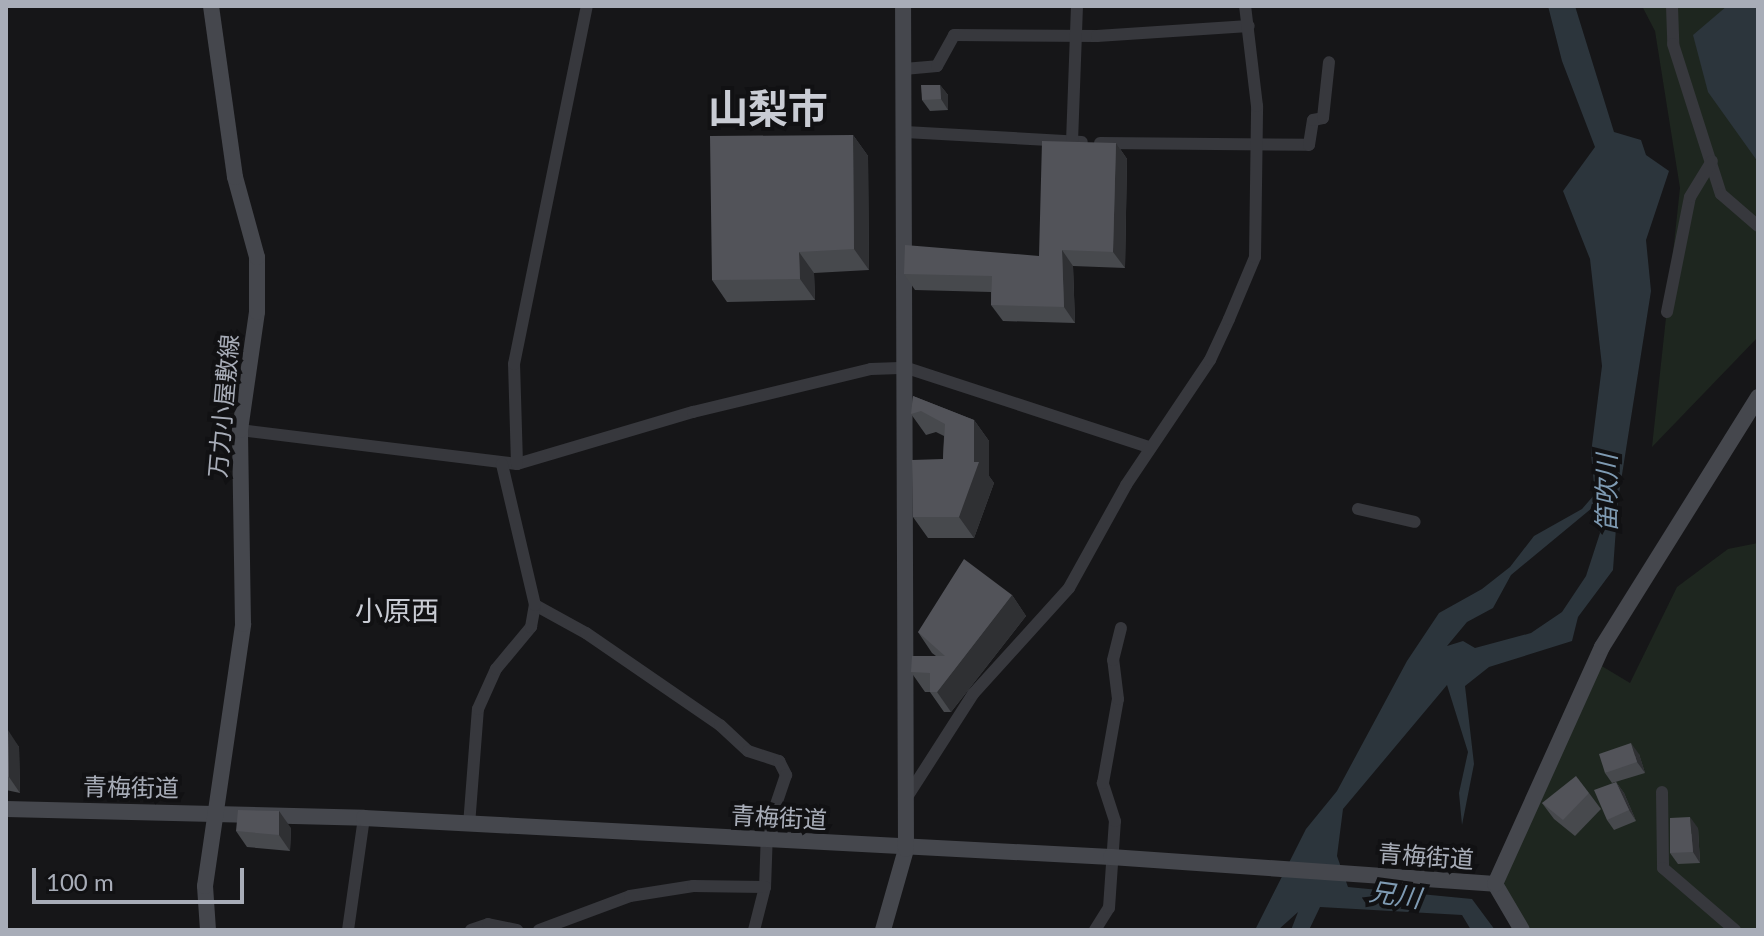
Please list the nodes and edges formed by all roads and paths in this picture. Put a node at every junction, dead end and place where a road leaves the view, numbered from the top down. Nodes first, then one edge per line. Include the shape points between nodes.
1 (211, 6) edge
2 (587, 6) edge
3 (903, 6) edge
4 (1077, 6) edge
5 (1245, 6) edge
6 (1672, 6) edge
7 (1249, 26) junction
8 (1075, 34) junction
9 (1329, 62) dead end
10 (904, 69) junction
11 (905, 132) junction
12 (1072, 142) junction
13 (1255, 144) junction
14 (1712, 161) junction
15 (1758, 226) edge
16 (1667, 312) dead end
17 (907, 368) junction
18 (1758, 397) edge
19 (240, 430) junction
20 (1149, 447) junction
21 (502, 464) junction
22 (517, 464) junction
23 (1358, 509) dead end
24 (1415, 522) dead end
25 (535, 605) junction
26 (1121, 628) dead end
27 (1662, 792) dead end
28 (907, 797) junction
29 (6, 809) edge
30 (215, 812) junction
31 (364, 818) junction
32 (469, 825) junction
33 (766, 840) junction
34 (906, 849) junction
35 (1111, 857) junction
36 (1495, 884) junction
37 (765, 887) junction
38 (208, 930) edge
39 (348, 930) edge
40 (471, 930) edge
41 (517, 930) edge
42 (539, 930) edge
43 (754, 930) edge
44 (883, 930) edge
45 (1095, 930) edge
46 (1522, 930) edge
47 (1735, 930) edge

1 - 19 main road, 万力小屋敷線 via 235,177 257,257 257,312
2 - 22 street via 514,364
3 - 10 main road
4 - 8 street
5 - 7 street
6 - 14 street via 1673,44
7 - 8 street via 1167,34
7 - 13 street
8 - 10 street via 954,35 937,66
8 - 12 street
9 - 13 street via 1323,118 1313,120 1309,145
10 - 11 main road
11 - 12 street
11 - 17 main road
12 - 13 street
13 - 20 street via 1255,257 1210,360
14 - 15 street via 1721,194
14 - 16 street via 1690,197
17 - 20 street
17 - 22 street via 871,369 693,412
17 - 28 main road
18 - 36 main road via 1602,647
19 - 21 street
19 - 30 main road, 万力小屋敷線 via 243,624
20 - 28 street via 1069,588 973,694
21 - 22 street
21 - 25 street
23 - 24 street
25 - 32 street via 531,627 496,669 478,709
25 - 33 street via 586,633 720,725 748,751 779,761 786,775
26 - 35 street via 1113,660 1118,699 1103,783 1115,821
27 - 47 street via 1663,868
28 - 34 main road
29 - 30 main road, 青梅街道
30 - 31 main road, 青梅街道
30 - 38 main road, 万力小屋敷線 via 205,886
31 - 32 main road, 青梅街道
31 - 39 street
32 - 33 main road, 青梅街道
33 - 34 main road, 青梅街道
33 - 37 street
34 - 35 main road, 青梅街道
34 - 44 main road
35 - 36 main road, 青梅街道
35 - 45 street via 1109,908
36 - 46 main road, 青梅街道
37 - 42 street via 693,886 630,896
37 - 43 street
40 - 41 street via 488,924

